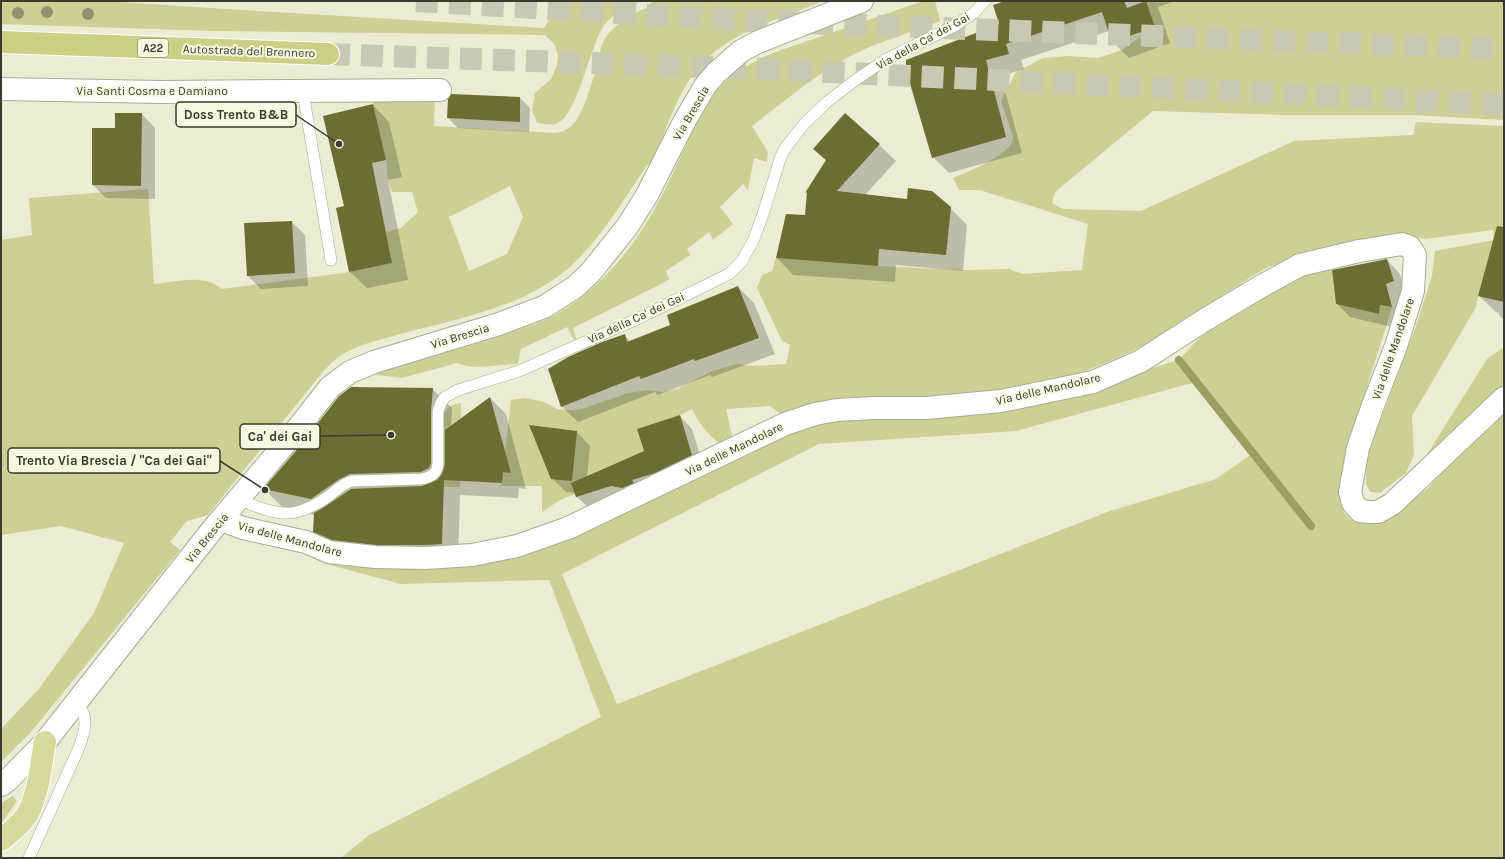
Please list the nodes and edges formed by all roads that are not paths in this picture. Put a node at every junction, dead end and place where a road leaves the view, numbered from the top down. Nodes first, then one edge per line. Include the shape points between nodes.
1 (862, 1) edge
2 (985, 1) edge
3 (1, 42) edge
4 (328, 54) tunnel mouth
5 (1, 89) edge
6 (440, 90) dead end
7 (303, 92) junction
8 (331, 260) dead end
9 (1504, 398) edge
10 (240, 498) junction
11 (222, 520) junction
12 (75, 704) junction
13 (45, 742) junction
14 (1, 785) edge
15 (1, 840) edge
16 (30, 858) edge

1 - 10 street, Via Brescia via 758,42 741,51 716,73 694,104 627,228 575,287 544,307 350,372 330,387
2 - 10 lane, Via della Ca' dei Gai via 974,13 956,25 885,60 854,81 805,123 781,156 754,239 742,261 729,274 635,320 518,371 458,390 445,397 438,411 438,464 437,471 432,476 422,479 352,481 342,485 324,499 294,513 266,510 249,505
3 - 4 highway, Autostrada del Brennero / A22
5 - 7 street, Via Santi Cosma e Damiano
6 - 7 street, Via Santi Cosma e Damiano
7 - 8 lane
9 - 11 street, Via delle Mandolare via 1392,504 1378,512 1370,512 1360,510 1353,503 1350,492 1358,448 1396,346 1413,291 1415,255 1410,247 1402,244 1300,265 1260,286 1141,361 1093,382 1001,401 926,408 837,410 815,414 785,424 568,528 518,546 472,555 426,558 375,557 329,552 306,542 243,528
10 - 11 street, Via Brescia
11 - 12 street, Via Brescia
12 - 13 street, Via Brescia
12 - 16 lane via 83,711 85,724 82,738
13 - 14 street, Via Brescia
13 - 15 highway via 35,793 28,812

